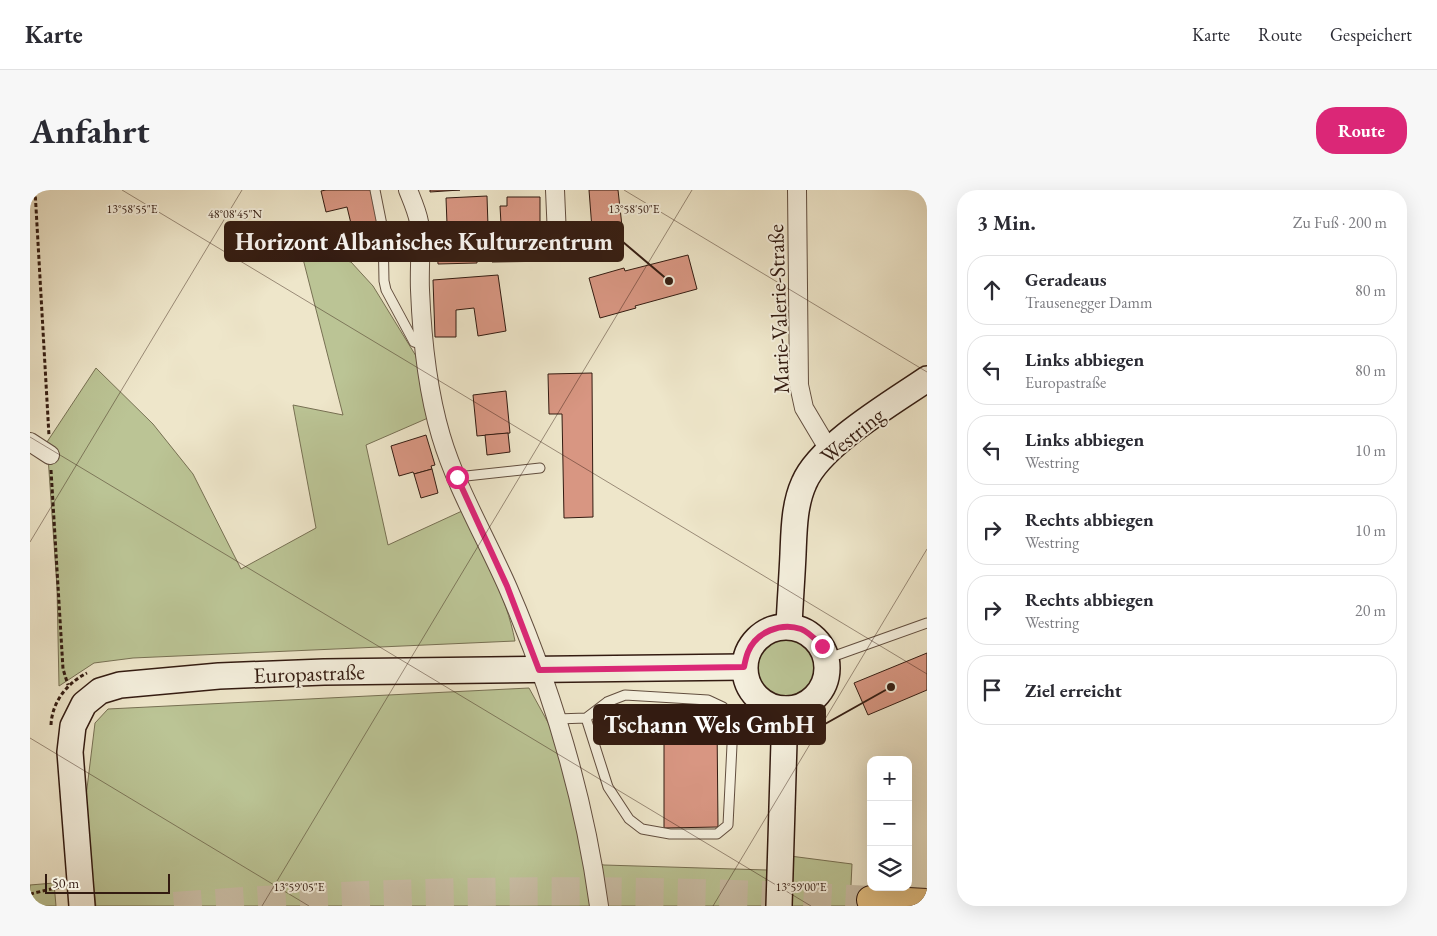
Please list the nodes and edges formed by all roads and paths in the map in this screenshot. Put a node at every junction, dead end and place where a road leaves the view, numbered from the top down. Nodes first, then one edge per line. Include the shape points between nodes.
1 (35, 190) edge
2 (375, 190) edge
3 (408, 190) edge
4 (555, 190) edge
5 (797, 190) edge
6 (420, 239) junction
7 (423, 345) junction
8 (927, 379) edge
9 (30, 442) edge
10 (829, 450) junction
11 (50, 454) junction
12 (540, 468) dead end
13 (457, 477) junction
14 (927, 623) edge
15 (789, 626) junction
16 (826, 659) junction
17 (744, 667) junction
18 (539, 670) junction
19 (68, 685) dead end
20 (785, 709) junction
21 (586, 718) junction
22 (557, 719) junction
23 (927, 894) edge
24 (31, 895) edge
25 (871, 900) tunnel mouth
26 (71, 901) edge
27 (900, 901) junction
28 (927, 903) edge
29 (599, 906) edge
30 (779, 906) edge

1 - 11 path
2 - 7 lane via 383,230 386,290 414,342
3 - 6 street via 419,222
4 - 6 street via 557,236
5 - 10 street, Marie-Valerie-Straße via 799,385 804,408
6 - 7 street
7 - 13 street via 441,436
8 - 10 street, Westring
9 - 11 street
10 - 15 street, Westring via 815,464 798,503
11 - 19 path via 63,669
12 - 13 lane
13 - 18 street via 513,601
14 - 16 lane
15 - 16 street via 813,636 822,646
15 - 17 street via 772,629 758,637 748,651
16 - 20 street via 827,674 822,688 800,707
17 - 18 street, Europastraße
17 - 20 street via 756,697 769,706
18 - 22 street
18 - 26 street, Europastraße via 219,676 120,685 100,691 84,704 73,726 70,752
20 - 30 street
21 - 21 lane via 608,787 629,819 642,829 670,834 717,834 728,825 733,725 723,706 708,700 625,695 607,702
21 - 22 lane
22 - 29 street via 578,793
23 - 27 highway
24 - 26 path via 60,887
25 - 27 highway
27 - 28 highway

